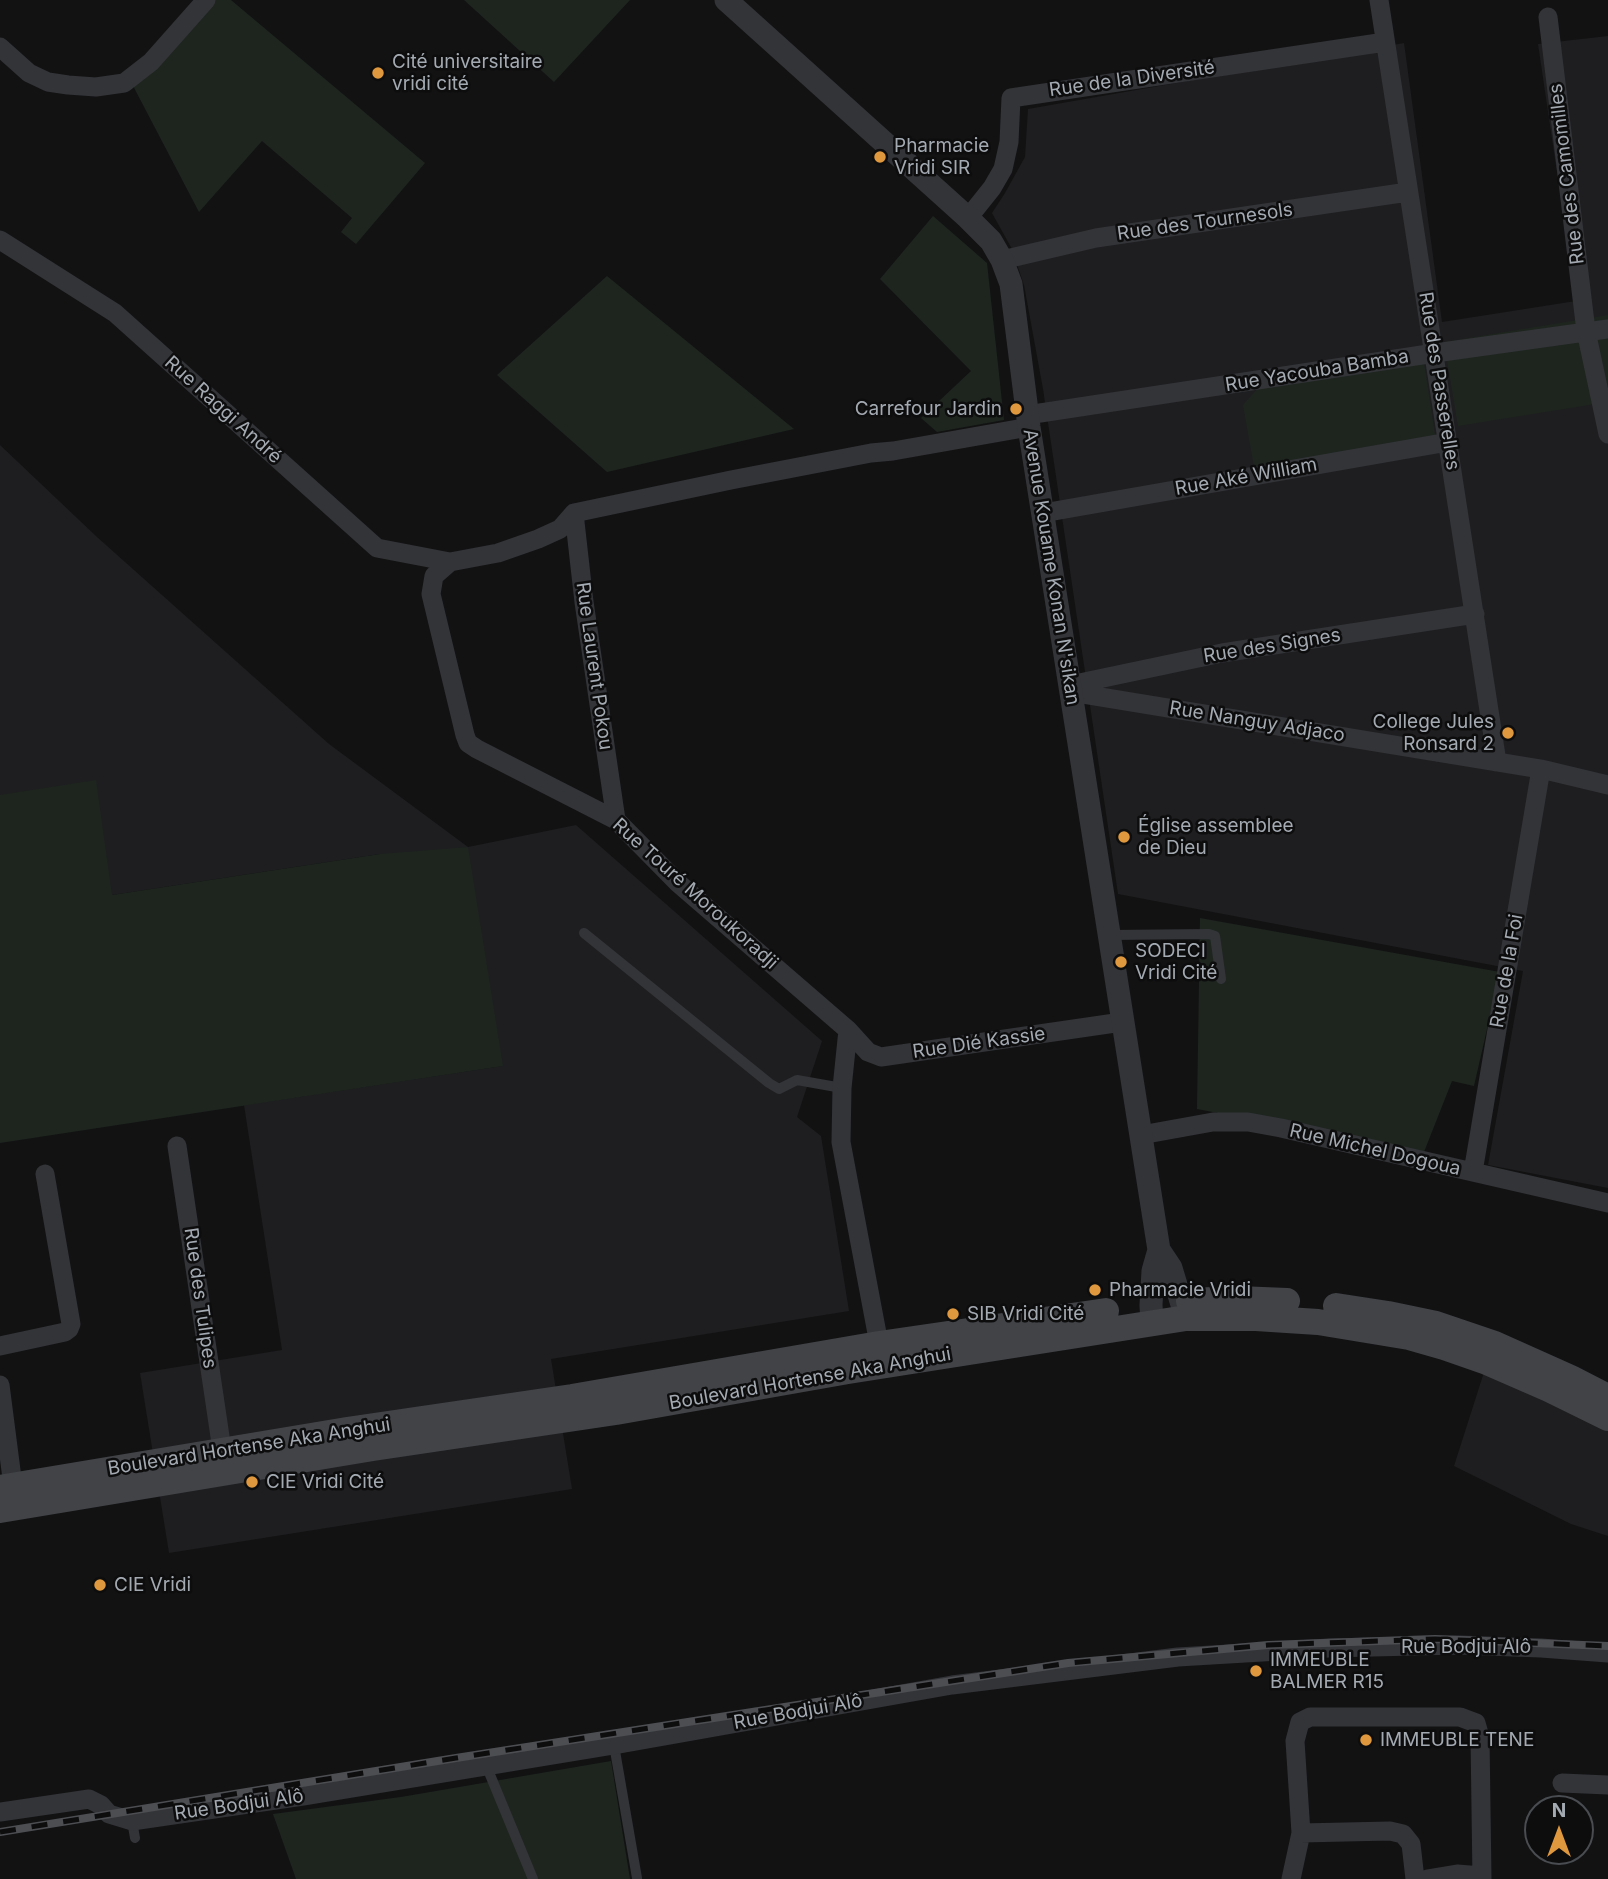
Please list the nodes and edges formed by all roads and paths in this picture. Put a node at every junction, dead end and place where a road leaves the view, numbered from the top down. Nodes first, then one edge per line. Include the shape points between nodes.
1 (206, 0) edge
2 (726, 0) edge
3 (1379, 0) edge
4 (1548, 18) dead end
5 (1385, 42) junction
6 (0, 47) edge
7 (1408, 192) junction
8 (968, 218) junction
9 (0, 240) edge
10 (1002, 260) junction
11 (1608, 329) edge
12 (1586, 331) junction
13 (1435, 353) junction
14 (1028, 421) junction
15 (1608, 434) edge
16 (1448, 442) junction
17 (573, 513) junction
18 (1043, 513) junction
19 (450, 562) junction
20 (1475, 614) junction
21 (1070, 689) junction
22 (1497, 762) junction
23 (1541, 769) junction
24 (1608, 785) edge
25 (616, 820) junction
26 (584, 933) dead end
27 (1108, 935) junction
28 (1221, 979) dead end
29 (1122, 1022) junction
30 (848, 1030) junction
31 (842, 1088) junction
32 (1141, 1135) junction
33 (177, 1146) dead end
34 (1473, 1172) junction
35 (46, 1174) dead end
36 (1608, 1203) edge
37 (1159, 1251) junction
38 (1184, 1310) junction
39 (1152, 1314) junction
40 (879, 1344) junction
41 (0, 1346) edge
42 (0, 1385) edge
43 (1608, 1397) edge
44 (1608, 1418) edge
45 (222, 1450) junction
46 (4, 1482) edge
47 (0, 1510) edge
48 (1608, 1653) edge
49 (614, 1745) junction
50 (486, 1765) junction
51 (1562, 1783) dead end
52 (1608, 1785) edge
53 (0, 1812) edge
54 (1301, 1833) junction
55 (637, 1878) edge
56 (1482, 1878) edge
57 (533, 1879) edge
58 (1291, 1879) edge
59 (1415, 1879) edge
60 (1427, 1879) edge

1 - 6 street via 151,62 124,83 96,87 48,82 29,73
2 - 8 street, Avenue Kouame Konan N'sikan
3 - 5 street, Rue des Passerelles
4 - 12 street, Rue des Camomilles
5 - 7 street, Rue des Passerelles
5 - 8 street, Rue de la Diversité via 1011,98 1003,169
7 - 10 street, Rue des Tournesols via 1096,238
7 - 13 street, Rue des Passerelles
8 - 10 street, Avenue Kouame Konan N'sikan
9 - 19 street, Rue Raggi André via 115,313 377,548
10 - 14 street, Avenue Kouame Konan N'sikan via 1011,284
11 - 12 street, Rue Yacouba Bamba
12 - 13 street, Rue Yacouba Bamba
12 - 15 street, Rue des Camomilles
13 - 14 street, Rue Yacouba Bamba
13 - 16 street, Rue des Passerelles
14 - 17 street
14 - 18 street, Avenue Kouame Konan N'sikan
16 - 18 street, Rue Aké William
16 - 20 street, Rue des Passerelles
17 - 19 street via 560,529 538,539
17 - 25 street, Rue Laurent Pokou
18 - 21 street, Avenue Kouame Konan N'sikan
19 - 25 street, Rue Touré Moroukoradji via 434,576 431,594 468,743
20 - 21 street, Rue des Signes via 1222,653
20 - 22 street, Rue des Passerelles
21 - 22 street, Rue Nanguy Adjaco
21 - 27 street, Avenue Kouame Konan N'sikan
22 - 23 street, Rue Nanguy Adjaco
23 - 24 street, Rue Nanguy Adjaco
23 - 34 street, Rue de la Foi
25 - 30 street, Rue Touré Moroukoradji via 678,883
26 - 31 lane via 769,1083 779,1089 797,1080
27 - 28 lane via 1209,934 1214,936
27 - 29 street, Avenue Kouame Konan N'sikan
29 - 30 street, Rue Dié Kassie via 881,1057 868,1052
29 - 32 street, Avenue Kouame Konan N'sikan
30 - 31 street
31 - 40 street via 841,1142
32 - 34 street, Rue Michel Dogoua via 1213,1122 1248,1122
32 - 37 street, Avenue Kouame Konan N'sikan
33 - 45 street, Rue des Tulipes
34 - 36 street, Rue Michel Dogoua
35 - 41 street via 71,1324 65,1332
37 - 38 street, Avenue Kouame Konan N'sikan via 1171,1268
37 - 39 street, Avenue Kouame Konan N'sikan via 1153,1271
38 - 39 main road, Boulevard Hortense Aka Anghui
38 - 43 main road, Boulevard Hortense Aka Anghui via 1238,1299 1388,1314 1495,1344
38 - 44 main road, Boulevard Hortense Aka Anghui via 1318,1322 1409,1337 1487,1362
39 - 40 main road, Boulevard Hortense Aka Anghui
39 - 47 main road, Boulevard Hortense Aka Anghui via 616,1412
40 - 45 main road, Boulevard Hortense Aka Anghui via 572,1398
42 - 46 street
45 - 46 main road, Boulevard Hortense Aka Anghui
48 - 49 street, Rue Bodjui Alô via 1459,1645 1178,1657 952,1685
49 - 50 street, Rue Bodjui Alô
49 - 55 lane
50 - 53 street, Rue Bodjui Alô via 133,1829 89,1799
50 - 57 lane
51 - 52 street
54 - 56 street via 1296,1741 1300,1723 1310,1717 1460,1717 1476,1723 1480,1737
54 - 58 street
54 - 59 street via 1402,1834 1411,1844
56 - 60 street via 1457,1874

